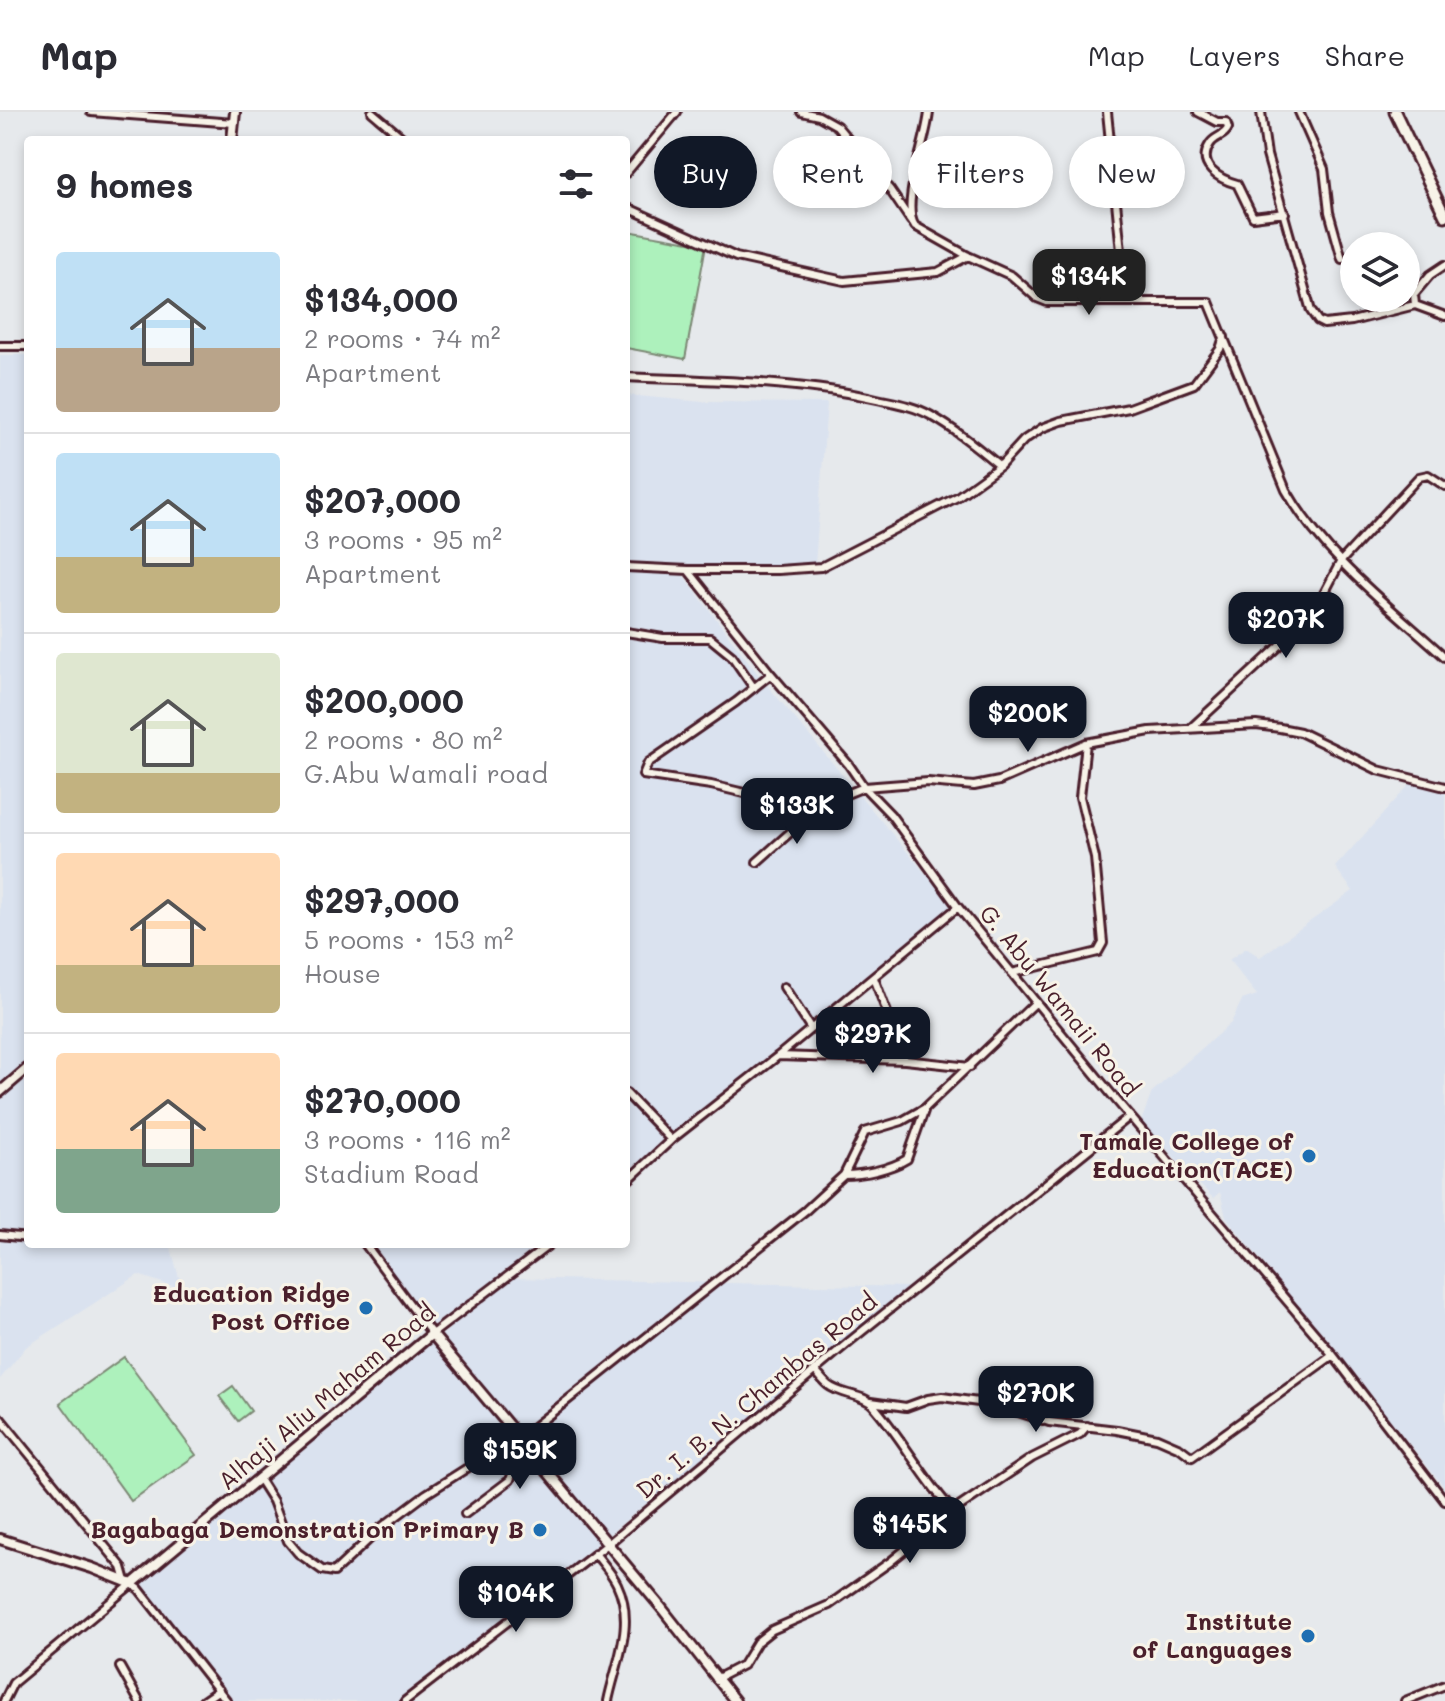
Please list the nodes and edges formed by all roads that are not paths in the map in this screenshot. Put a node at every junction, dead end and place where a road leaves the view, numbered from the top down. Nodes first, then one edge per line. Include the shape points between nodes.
1 (91, 112) edge
2 (235, 112) edge
3 (372, 112) edge
4 (677, 112) edge
5 (801, 112) edge
6 (929, 112) edge
7 (1107, 112) edge
8 (1198, 112) edge
9 (1261, 112) edge
10 (1299, 112) edge
11 (1395, 112) edge
12 (234, 123) junction
13 (232, 136) edge
14 (400, 136) edge
15 (630, 168) edge
16 (630, 209) edge
17 (1285, 213) junction
18 (1445, 216) edge
19 (911, 221) junction
20 (1340, 252) edge
21 (968, 256) junction
22 (1445, 265) edge
23 (1420, 287) edge
24 (1126, 301) junction
25 (1420, 307) edge
26 (1387, 312) edge
27 (1445, 316) edge
28 (1224, 337) junction
29 (0, 346) edge
30 (24, 346) edge
31 (630, 377) edge
32 (1000, 466) junction
33 (1445, 486) edge
34 (1341, 561) junction
35 (630, 569) edge
36 (688, 570) junction
37 (630, 633) edge
38 (1445, 657) edge
39 (771, 674) junction
40 (754, 688) junction
41 (1191, 728) junction
42 (1086, 743) junction
43 (864, 787) junction
44 (1445, 787) edge
45 (822, 804) junction
46 (757, 862) dead end
47 (958, 907) junction
48 (1012, 973) junction
49 (874, 978) junction
50 (784, 987) dead end
51 (1036, 1002) junction
52 (810, 1027) junction
53 (778, 1056) junction
54 (905, 1060) junction
55 (970, 1067) junction
56 (24, 1071) edge
57 (0, 1092) edge
58 (630, 1097) edge
59 (925, 1108) junction
60 (1130, 1116) junction
61 (671, 1140) junction
62 (630, 1175) edge
63 (844, 1175) junction
64 (0, 1235) edge
65 (24, 1238) edge
66 (368, 1248) edge
67 (545, 1248) edge
68 (432, 1334) junction
69 (1333, 1355) junction
70 (815, 1371) junction
71 (871, 1402) junction
72 (0, 1418) edge
73 (1087, 1426) junction
74 (520, 1438) junction
75 (506, 1445) junction
76 (259, 1479) junction
77 (1445, 1501) edge
78 (953, 1511) junction
79 (465, 1514) dead end
80 (0, 1539) edge
81 (608, 1544) junction
82 (595, 1553) junction
83 (129, 1582) junction
84 (120, 1667) dead end
85 (716, 1679) junction
86 (13, 1683) junction
87 (1445, 1685) edge
88 (0, 1688) edge
89 (219, 1690) junction
90 (4, 1701) edge
91 (139, 1701) edge
92 (203, 1701) edge
93 (227, 1701) edge
94 (405, 1701) edge
95 (608, 1701) edge
96 (735, 1701) edge
97 (1405, 1701) edge

1 - 12 street
2 - 12 street
3 - 14 street
4 - 15 street
5 - 19 street via 837,126
6 - 19 street via 910,194
7 - 24 street
8 - 17 street via 1226,122 1228,128 1208,149 1207,163 1217,178 1237,184 1253,217
9 - 17 street via 1267,155
10 - 20 street via 1324,169
11 - 18 main road
12 - 13 street
16 - 21 street via 736,257 844,281 938,272
17 - 26 street via 1318,321 1352,321
19 - 21 street
21 - 24 street via 1012,276 1047,302
22 - 23 street
24 - 28 street via 1209,302
25 - 27 street
28 - 32 street via 1194,384 1129,408 1042,428
28 - 34 street via 1286,490
29 - 30 street
31 - 32 street via 800,386 912,407
32 - 36 street via 957,497 821,567
33 - 34 street via 1428,475 1419,477
34 - 38 street
34 - 41 street via 1303,624
35 - 36 street
36 - 39 street, G. Abu Wamaii Road
37 - 40 street via 710,638 732,656
39 - 40 street
39 - 43 street, G. Abu Wamaii Road
40 - 45 street via 648,763 643,775
41 - 42 street
41 - 44 street via 1256,725 1300,732 1378,770
42 - 43 street via 999,781 974,786 928,782
42 - 48 street via 1080,797 1095,858 1103,943 1098,952
43 - 45 street
43 - 47 street, G. Abu Wamaii Road
45 - 46 street
47 - 48 street, G. Abu Wamaii Road
47 - 49 street
48 - 51 street, G. Abu Wamaii Road
49 - 52 street
49 - 54 street
50 - 52 street
51 - 55 street
51 - 60 street, G. Abu Wamaii Road
52 - 53 street
53 - 54 street
53 - 61 street
54 - 55 street
55 - 59 street
56 - 57 street
58 - 61 street
59 - 63 street via 865,1132
59 - 63 street via 907,1159
60 - 69 street, G. Abu Wamaii Road
60 - 70 street, Dr. I. B. N. Chambas Road
61 - 62 street
63 - 74 street
64 - 65 street
66 - 68 street
67 - 68 street, Alhaji Aliu Maham Road
68 - 74 street
68 - 76 street, Alhaji Aliu Maham Road
69 - 73 street via 1196,1456 1157,1438
69 - 77 street, G. Abu Wamaii Road
70 - 71 street via 827,1385
70 - 81 street, Dr. I. B. N. Chambas Road
71 - 73 street via 906,1407 942,1397
71 - 78 street
72 - 83 street
73 - 78 street
74 - 75 street
74 - 81 street
75 - 76 street via 426,1494 331,1573 316,1567 288,1541
75 - 79 street via 516,1464 510,1480
76 - 83 street, Alhaji Aliu Maham Road
78 - 85 street via 829,1605 772,1630 743,1665
80 - 83 street
81 - 82 street, Dr. I. B. N. Chambas Road
81 - 85 street
82 - 94 street, Dr. I. B. N. Chambas Road
82 - 95 street via 617,1583 625,1615 622,1655
83 - 86 street
83 - 89 street
84 - 91 street
85 - 96 street
86 - 88 street
86 - 90 street
87 - 97 street
89 - 92 street
89 - 93 street

